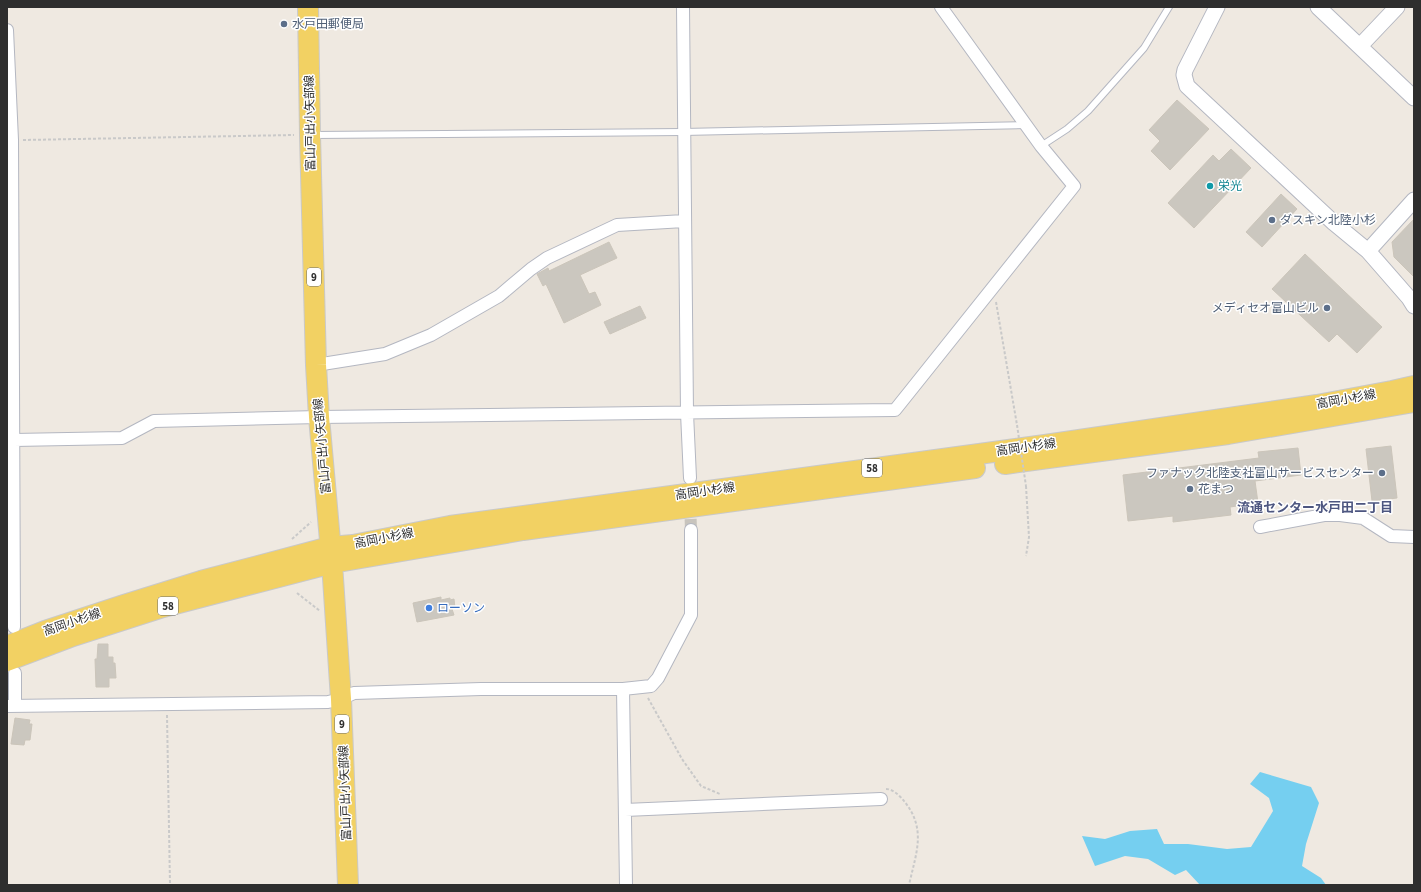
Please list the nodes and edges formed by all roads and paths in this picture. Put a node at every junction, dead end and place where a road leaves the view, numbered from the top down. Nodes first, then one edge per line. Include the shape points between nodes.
1 (308, 7) edge
2 (683, 7) edge
3 (940, 7) edge
4 (1169, 7) edge
5 (1217, 7) edge
6 (1318, 7) edge
7 (1398, 7) edge
8 (7, 30) edge
9 (1360, 46) junction
10 (1414, 98) edge
11 (1026, 125) junction
12 (683, 132) junction
13 (310, 135) junction
14 (12, 140) junction
15 (1041, 146) junction
16 (1414, 200) edge
17 (684, 221) junction
18 (1368, 251) junction
19 (994, 287) junction
20 (1414, 306) edge
21 (316, 365) junction
22 (1414, 386) edge
23 (1414, 402) edge
24 (687, 413) junction
25 (319, 417) junction
26 (14, 440) junction
27 (690, 478) dead end
28 (311, 522) dead end
29 (1260, 527) dead end
30 (691, 530) tunnel mouth
31 (1414, 537) edge
32 (292, 539) dead end
33 (331, 555) junction
34 (1026, 556) dead end
35 (297, 593) dead end
36 (323, 614) dead end
37 (14, 627) dead end
38 (7, 646) edge
39 (11, 667) edge
40 (642, 688) junction
41 (623, 689) junction
42 (341, 698) junction
43 (167, 704) junction
44 (11, 706) edge
45 (882, 794) joint
46 (726, 797) dead end
47 (625, 810) junction
48 (170, 885) edge
49 (348, 885) edge
50 (626, 885) edge
51 (909, 885) edge

1 - 13 main road, 富山戸出小矢部線 / 9
2 - 12 street
3 - 11 street
4 - 15 lane via 1144,48 1088,111
5 - 18 street via 1185,70 1187,86 1334,223
6 - 9 street
7 - 9 street
8 - 14 street
9 - 10 street
11 - 12 lane
11 - 15 street
12 - 13 lane
12 - 17 street
13 - 14 path
13 - 21 main road, 富山戸出小矢部線 / 9
14 - 26 street
15 - 19 street via 1074,186
16 - 18 street
17 - 21 street via 617,225 547,258 499,296 431,335 385,354
17 - 24 street
18 - 20 street
19 - 24 street via 895,410
19 - 34 path, bridge via 1026,486 1029,537
21 - 25 main road, 富山戸出小矢部線 / 9
22 - 33 main road, 高岡小杉線 / 58 via 1317,405 1045,445 466,524 353,545
23 - 33 main road, 高岡小杉線 / 58 via 1228,434
24 - 25 street
24 - 27 street
25 - 26 street via 154,421 122,438
25 - 33 main road, 富山戸出小矢部線 / 9
26 - 37 street
28 - 32 path
29 - 31 street via 1324,515 1340,515 1363,518 1392,536
30 - 40 street via 691,615 658,678 651,686
33 - 38 main road, 高岡小杉線 / 58 via 200,581 45,631
33 - 39 main road, 高岡小杉線 / 58 via 73,636
33 - 42 main road, 富山戸出小矢部線 / 9
35 - 36 path
39 - 44 street
40 - 41 street
40 - 46 path via 682,759 701,786
41 - 42 street via 354,693
41 - 47 street
42 - 43 street via 328,702
42 - 49 main road, 富山戸出小矢部線 / 9
43 - 44 street
43 - 48 path
45 - 47 street
45 - 51 path via 891,789 903,799 911,810 916,824 919,840
47 - 50 street

